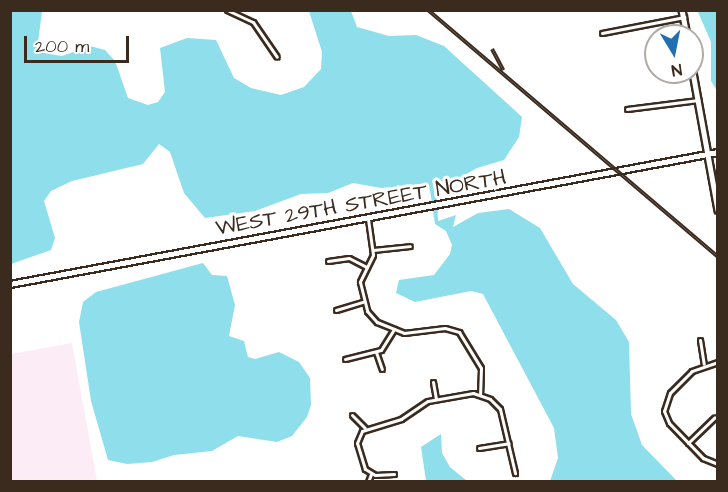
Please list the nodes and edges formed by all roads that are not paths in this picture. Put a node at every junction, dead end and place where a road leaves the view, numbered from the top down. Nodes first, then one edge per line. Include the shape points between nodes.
1 (227, 10) edge
2 (682, 10) edge
3 (684, 17) junction
4 (685, 24) edge
5 (602, 33) dead end
6 (277, 57) dead end
7 (695, 84) edge
8 (698, 100) junction
9 (627, 109) dead end
10 (717, 152) edge
11 (708, 154) junction
12 (717, 210) edge
13 (368, 219) junction
14 (410, 246) dead end
15 (373, 250) junction
16 (327, 261) dead end
17 (367, 267) junction
18 (10, 284) edge
19 (363, 302) junction
20 (336, 310) dead end
21 (394, 329) junction
22 (700, 340) dead end
23 (376, 352) junction
24 (345, 359) dead end
25 (717, 362) edge
26 (704, 364) junction
27 (382, 369) dead end
28 (433, 382) dead end
29 (480, 394) junction
30 (436, 399) junction
31 (352, 415) dead end
32 (715, 417) dead end
33 (365, 428) junction
34 (509, 443) junction
35 (688, 443) junction
36 (479, 448) dead end
37 (717, 465) edge
38 (514, 473) dead end
39 (371, 474) junction
40 (394, 474) dead end
41 (368, 482) edge

1 - 6 street via 253,22
2 - 3 main road
3 - 4 main road
3 - 5 street
7 - 8 main road
8 - 9 street
8 - 11 main road
10 - 11 main road, WEST 29TH STREET NORTH
11 - 12 main road
11 - 13 main road, WEST 29TH STREET NORTH
13 - 15 street
13 - 18 main road, WEST 29TH STREET NORTH
14 - 15 street
15 - 17 street
16 - 17 street via 353,258
17 - 19 street via 360,282
19 - 20 street
19 - 21 street via 373,320
21 - 23 street via 387,344
21 - 29 street via 412,333 448,328 459,332 481,368
22 - 26 street
23 - 24 street
23 - 27 street
25 - 26 street
26 - 35 street via 670,393 664,406 669,423
28 - 30 street
29 - 30 street
29 - 34 street via 500,409
30 - 33 street via 424,402 401,419
31 - 33 street
32 - 35 street
33 - 39 street via 358,447 362,466
34 - 36 street
34 - 38 street
35 - 37 street
39 - 40 street
39 - 41 street

